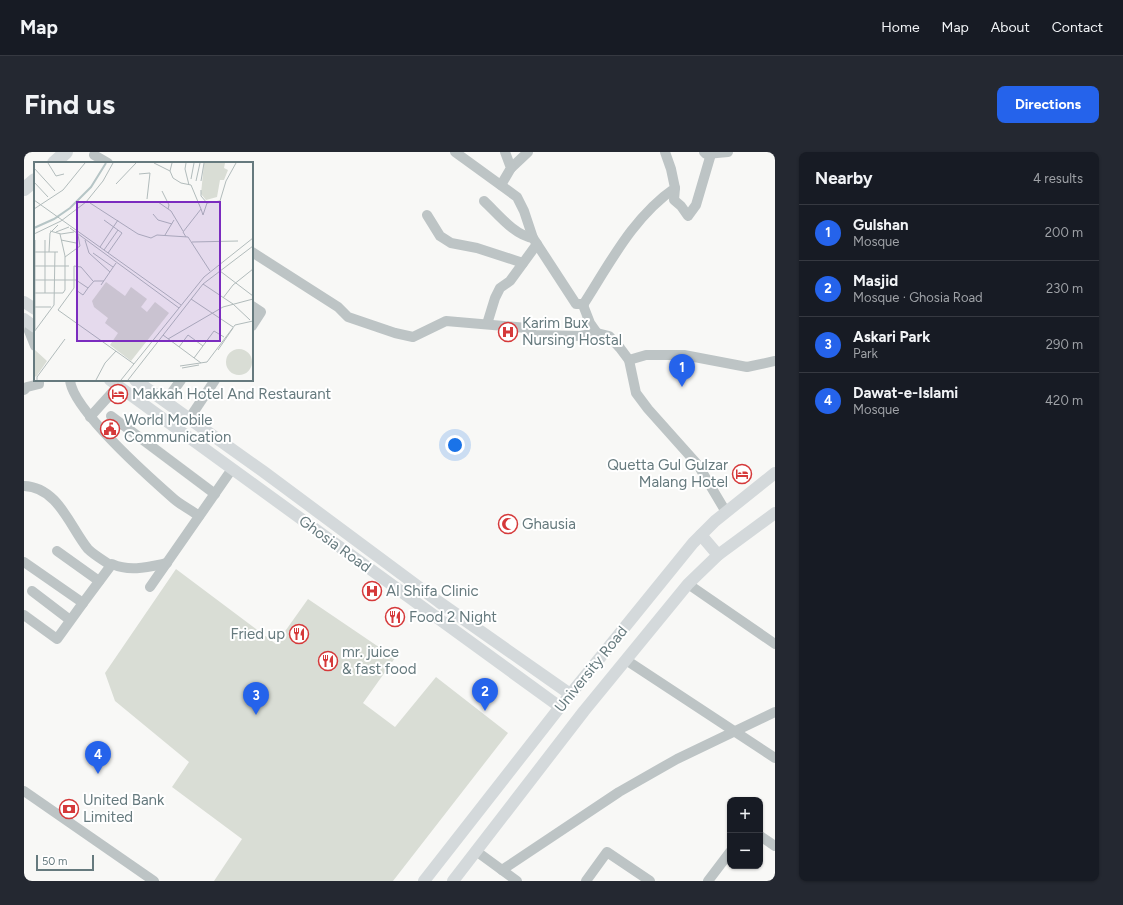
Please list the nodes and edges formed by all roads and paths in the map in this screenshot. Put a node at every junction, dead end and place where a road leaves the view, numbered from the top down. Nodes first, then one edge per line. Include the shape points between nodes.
1 (66, 152) edge
2 (455, 152) edge
3 (505, 152) edge
4 (528, 152) edge
5 (665, 152) edge
6 (728, 152) edge
7 (707, 153) edge
8 (94, 155) dead end
9 (55, 162) edge
10 (106, 162) edge
11 (512, 168) junction
12 (34, 181) edge
13 (501, 185) junction
14 (675, 188) junction
15 (24, 189) edge
16 (484, 201) dead end
17 (427, 215) dead end
18 (535, 241) junction
19 (253, 253) edge
20 (523, 263) junction
21 (24, 302) edge
22 (584, 304) junction
23 (253, 307) edge
24 (34, 308) edge
25 (30, 323) edge
26 (253, 324) edge
27 (488, 324) junction
28 (597, 333) junction
29 (34, 344) edge
30 (629, 360) junction
31 (775, 361) edge
32 (39, 381) edge
33 (70, 381) edge
34 (180, 381) edge
35 (215, 381) edge
36 (142, 382) edge
37 (114, 383) edge
38 (24, 390) edge
39 (165, 402) junction
40 (111, 416) dead end
41 (90, 417) junction
42 (189, 419) junction
43 (233, 450) junction
44 (228, 466) junction
45 (775, 473) edge
46 (24, 486) edge
47 (215, 494) junction
48 (726, 512) junction
49 (775, 513) edge
50 (199, 516) junction
51 (701, 535) junction
52 (57, 551) dead end
53 (718, 555) junction
54 (24, 562) edge
55 (167, 563) junction
56 (110, 565) junction
57 (99, 581) junction
58 (688, 584) junction
59 (150, 587) dead end
60 (32, 591) dead end
61 (83, 603) junction
62 (24, 615) edge
63 (70, 620) junction
64 (775, 644) edge
65 (626, 660) junction
66 (570, 694) junction
67 (560, 707) junction
68 (775, 712) edge
69 (736, 730) junction
70 (775, 758) edge
71 (24, 791) edge
72 (763, 838) edge
73 (775, 846) edge
74 (476, 851) junction
75 (727, 856) edge
76 (502, 870) junction
77 (154, 881) edge
78 (424, 881) edge
79 (453, 881) edge
80 (517, 881) edge
81 (586, 881) edge
82 (650, 881) edge
83 (708, 881) edge

1 - 9 highway
2 - 13 street
3 - 11 street
4 - 11 street
5 - 14 street
6 - 7 street
7 - 14 street via 696,205 688,216 682,206 674,200
8 - 10 street
11 - 13 street
12 - 15 highway
13 - 18 street via 517,197
14 - 22 street via 637,222
16 - 18 street via 511,226
17 - 20 street via 440,236 451,243
18 - 20 street
18 - 22 street via 576,304
19 - 27 street via 338,307 348,317 395,333 413,337 446,321
20 - 27 street via 510,281 500,288
21 - 24 main road
22 - 28 street via 590,323
23 - 26 street via 261,312
25 - 29 street via 29,332
27 - 28 street via 527,328 534,335 580,336
28 - 30 street via 609,336
30 - 31 street via 646,355 684,356 747,367
30 - 48 street via 636,392 698,465
32 - 38 street via 39,384
33 - 41 street via 71,387
34 - 39 street
35 - 42 street
36 - 39 main road
37 - 41 street
37 - 44 main road, Ghosia Road
39 - 42 main road
40 - 47 street
41 - 50 street via 175,500
42 - 43 main road
43 - 44 main road
43 - 66 main road via 445,607
44 - 47 street
44 - 67 main road, Ghosia Road
45 - 48 main road, University Road
46 - 56 street via 47,494 63,510 88,549
47 - 50 street
48 - 51 main road, University Road
49 - 53 main road, University Road
50 - 55 street
51 - 53 main road
51 - 66 main road, University Road
52 - 57 street
53 - 58 main road, University Road
54 - 61 street
55 - 56 street via 138,569
55 - 59 street
56 - 57 street
57 - 61 street
58 - 64 street
58 - 65 main road, University Road
60 - 63 street
61 - 63 street
62 - 63 street via 57,640
65 - 69 street
65 - 74 main road, University Road
66 - 67 main road, University Road
67 - 78 main road, University Road
68 - 69 street
69 - 70 street
69 - 76 street via 677,759 619,792
71 - 77 street
72 - 73 street
74 - 76 street
74 - 79 main road, University Road
75 - 83 street
76 - 80 street
81 - 82 street via 607,852

